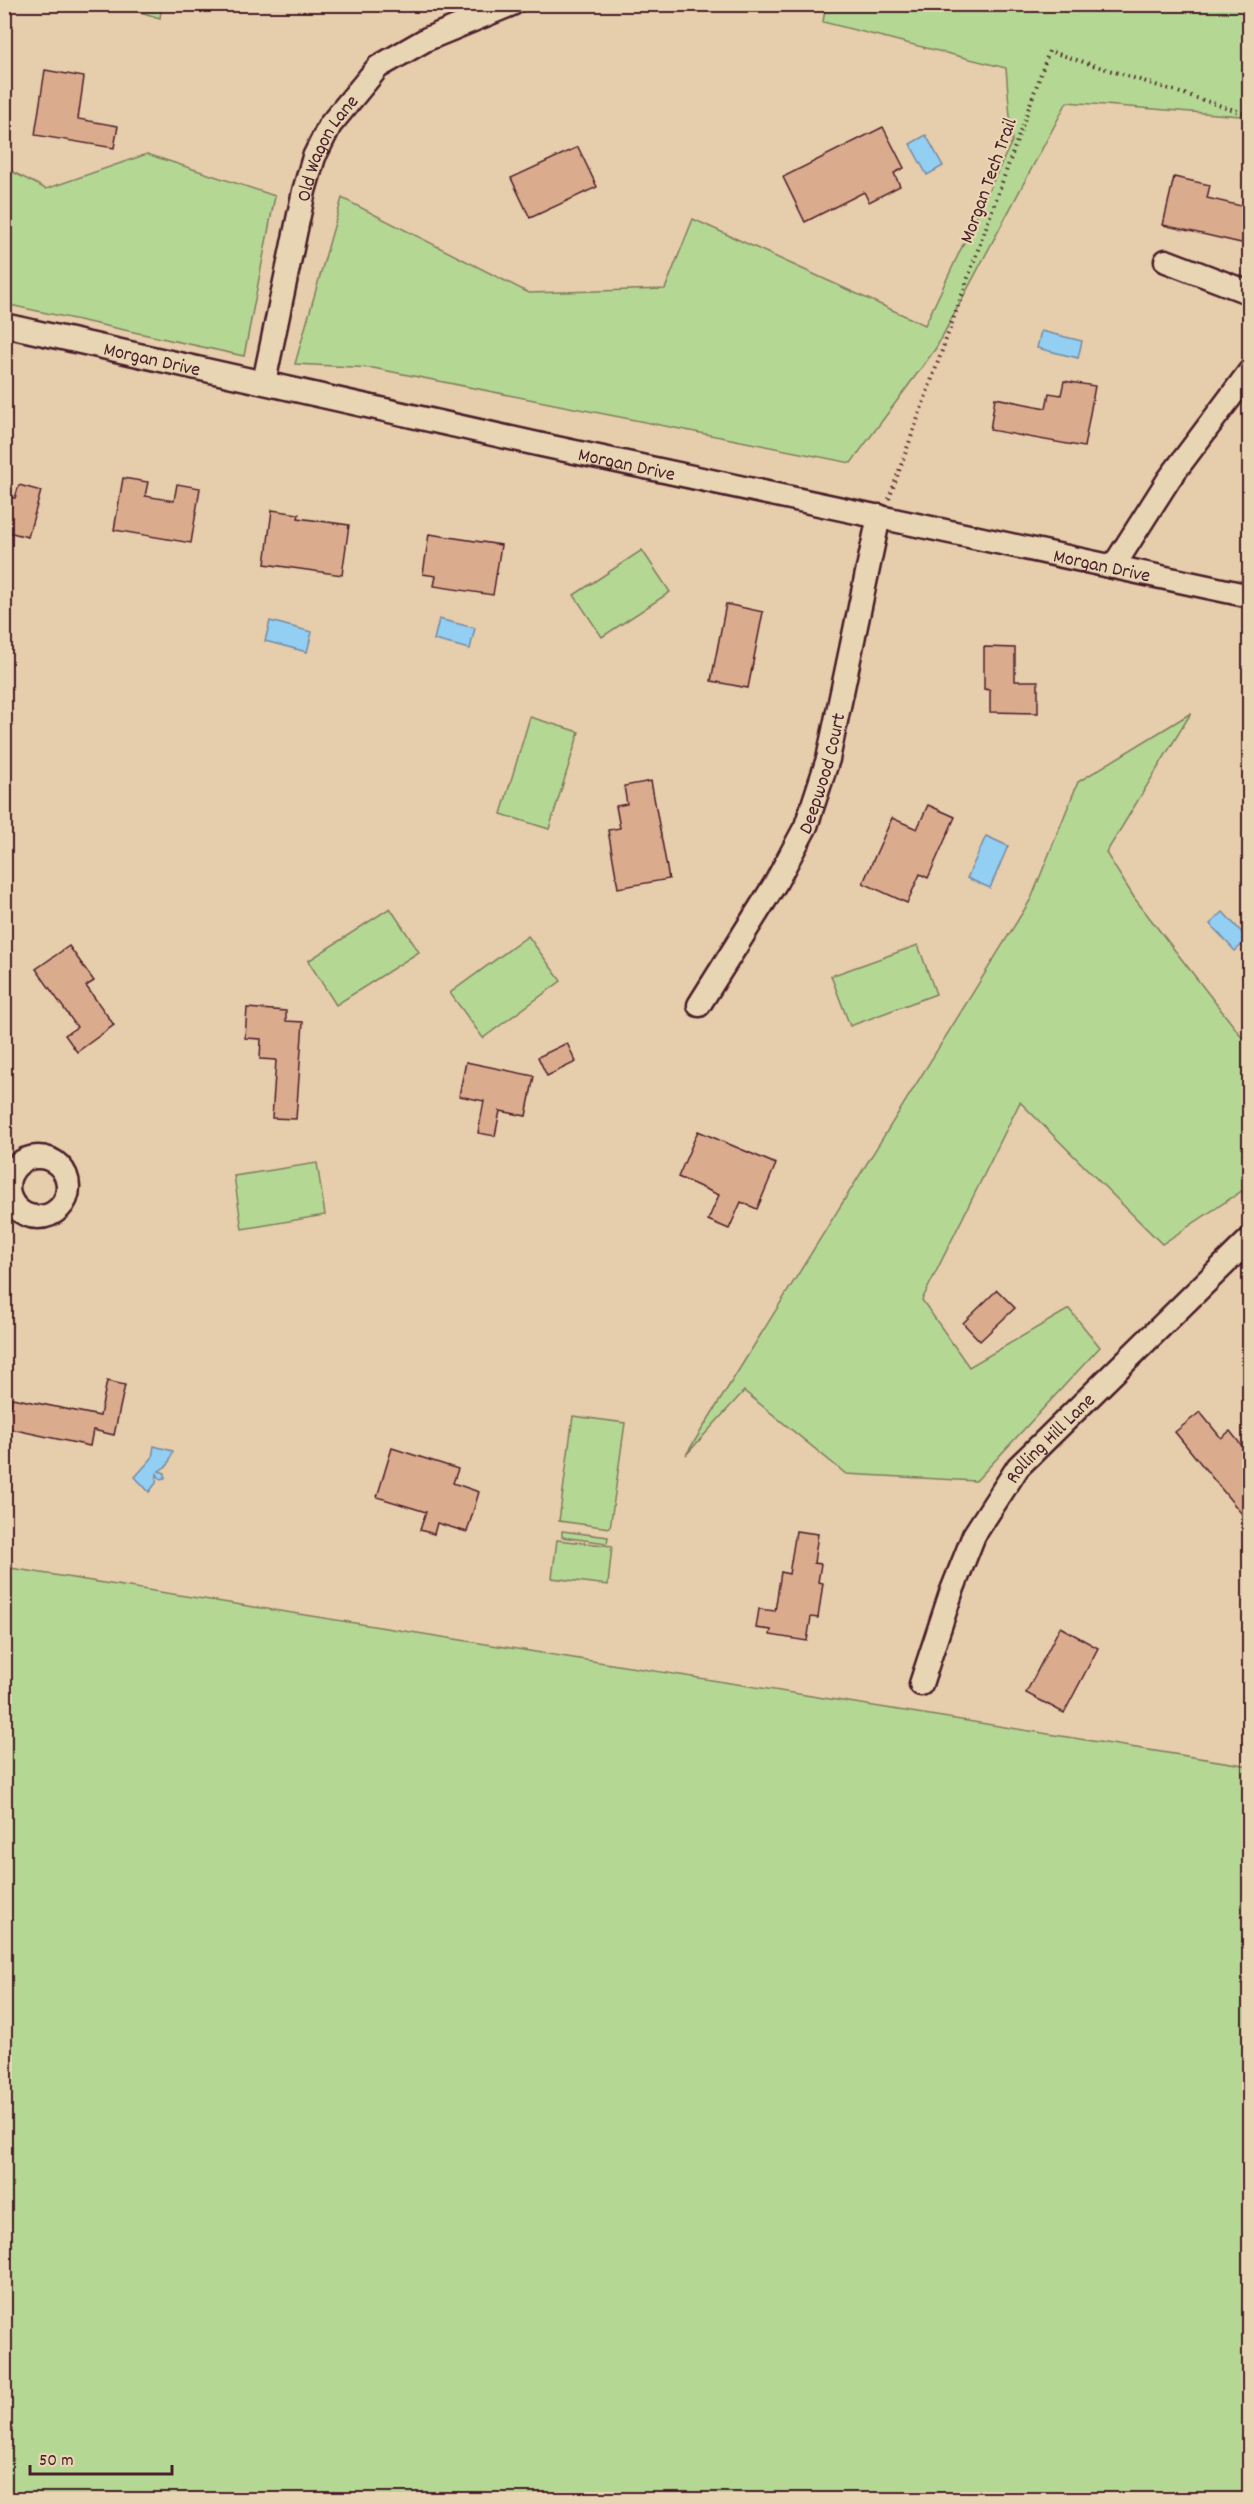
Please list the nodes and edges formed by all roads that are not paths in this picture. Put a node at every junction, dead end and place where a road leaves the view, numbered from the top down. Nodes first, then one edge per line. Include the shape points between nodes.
1 (512, 4) edge
2 (1166, 261) dead end
3 (1250, 293) edge
4 (4, 325) edge
5 (1250, 371) edge
6 (264, 382) junction
7 (880, 517) junction
8 (1113, 567) junction
9 (1250, 596) edge
10 (699, 1005) dead end
11 (1246, 1251) edge
12 (921, 1684) dead end

1 - 6 street, Old Wagon Lane via 427,39 378,67 340,110 314,157 303,191
2 - 3 street
4 - 6 street, Morgan Drive
5 - 8 street via 1169,479
6 - 7 street, Morgan Drive
7 - 8 street, Morgan Drive
7 - 10 street, Deepwood Court via 828,759 806,826 775,884
8 - 9 street, Morgan Drive
11 - 12 street, Rolling Hill Lane via 1018,1467 974,1535

